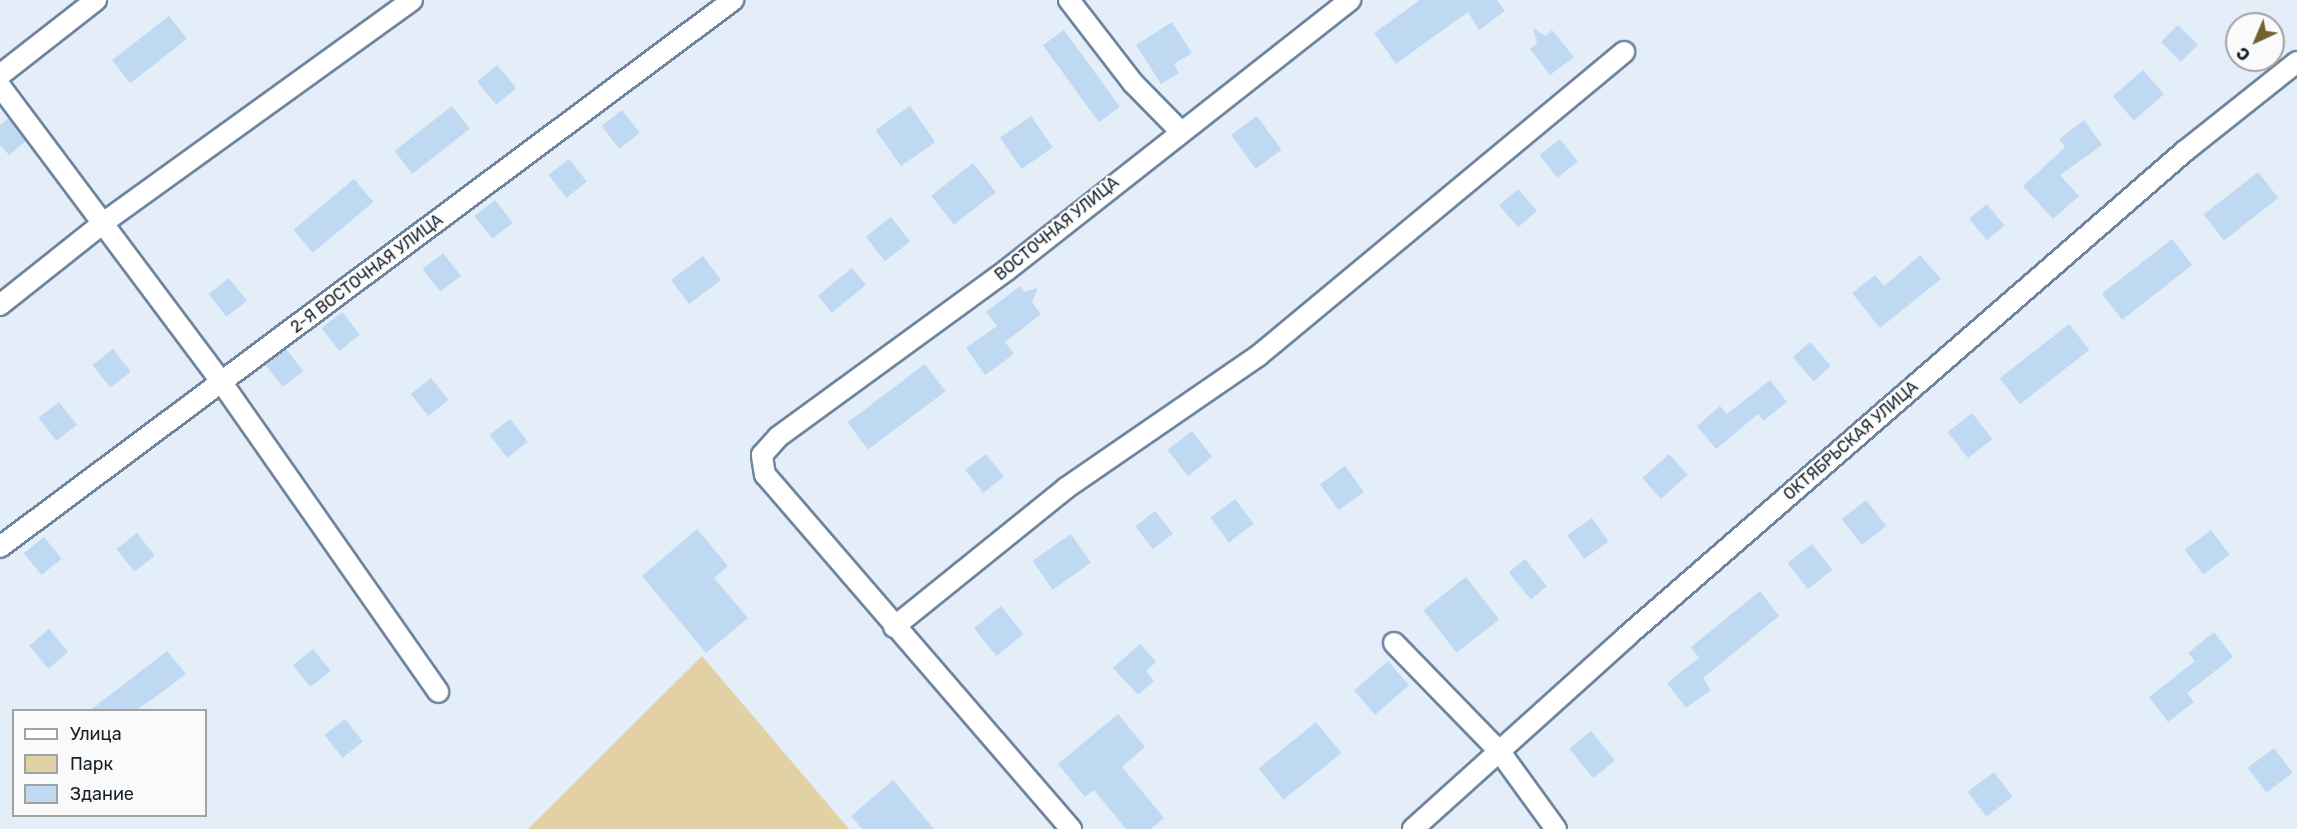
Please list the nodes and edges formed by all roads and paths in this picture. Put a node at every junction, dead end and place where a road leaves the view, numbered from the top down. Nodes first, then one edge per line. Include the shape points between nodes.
1 (96, 0) edge
2 (412, 0) edge
3 (733, 0) edge
4 (1069, 0) edge
5 (1350, 0) edge
6 (1624, 52) dead end
7 (2297, 62) edge
8 (0, 75) edge
9 (0, 86) edge
10 (1180, 131) junction
11 (103, 223) junction
12 (0, 305) edge
13 (222, 383) junction
14 (0, 547) edge
15 (894, 627) junction
16 (1394, 643) dead end
17 (438, 692) dead end
18 (1500, 752) junction
19 (1071, 829) edge
20 (1413, 829) edge
21 (1556, 829) edge

1 - 8 street
2 - 11 street
3 - 13 street, 2-Я ВОСТОЧНАЯ УЛИЦА
4 - 10 street via 1132,83
5 - 10 street, ВОСТОЧНАЯ УЛИЦА
6 - 15 street via 1258,356 1066,488
7 - 18 street, ОКТЯБРЬСКАЯ УЛИЦА via 2185,151
9 - 11 street
10 - 15 street, ВОСТОЧНАЯ УЛИЦА via 1007,270 778,437 762,455 765,475
11 - 12 street
11 - 13 street
13 - 14 street, 2-Я ВОСТОЧНАЯ УЛИЦА
13 - 17 street
15 - 19 street
16 - 18 street
18 - 20 street, ОКТЯБРЬСКАЯ УЛИЦА
18 - 21 street

